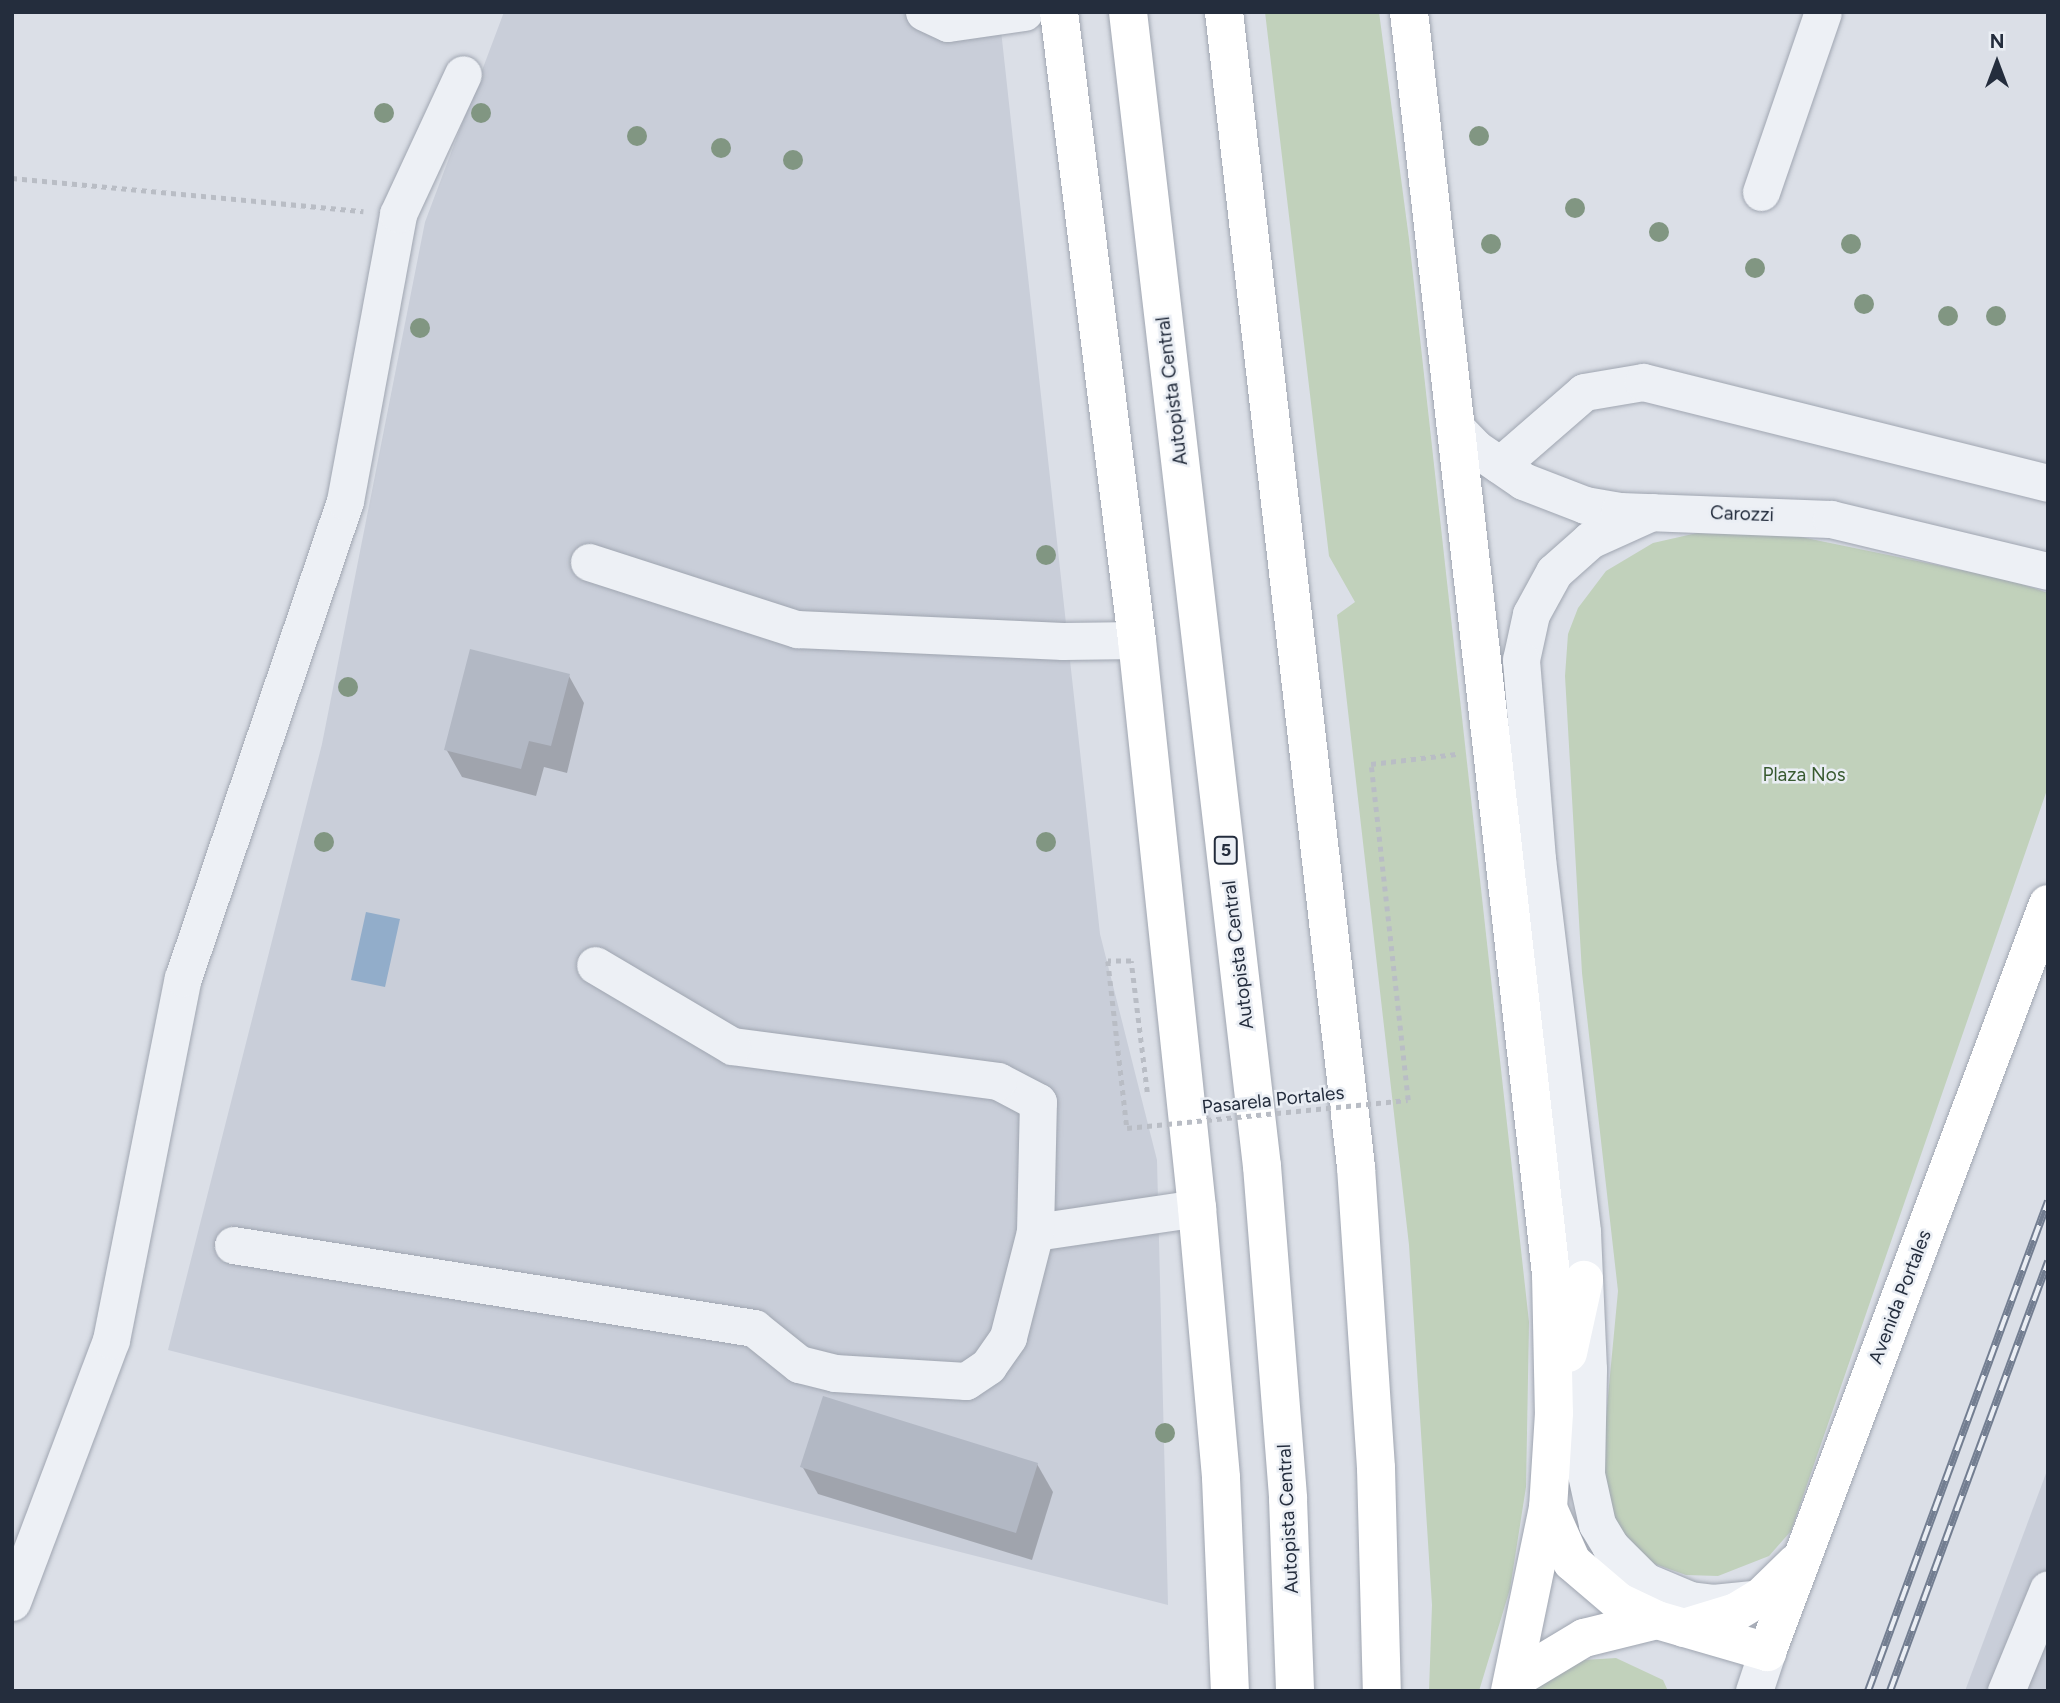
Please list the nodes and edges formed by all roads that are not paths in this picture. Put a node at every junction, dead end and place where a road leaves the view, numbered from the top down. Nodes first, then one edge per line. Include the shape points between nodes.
1 (924, 12) edge
2 (1024, 12) edge
3 (1059, 12) edge
4 (1128, 12) edge
5 (1224, 12) edge
6 (1409, 12) edge
7 (1824, 12) edge
8 (463, 74) dead end
9 (1761, 192) dead end
10 (1455, 427) junction
11 (1500, 465) junction
12 (2048, 483) edge
13 (1652, 512) junction
14 (589, 562) dead end
15 (2048, 571) edge
16 (1137, 640) junction
17 (2048, 904) edge
18 (596, 965) dead end
19 (1197, 1208) junction
20 (1035, 1232) junction
21 (233, 1245) dead end
22 (1584, 1280) junction
23 (1554, 1413) junction
24 (1548, 1508) junction
25 (1803, 1557) junction
26 (2048, 1589) edge
27 (1761, 1597) junction
28 (12, 1602) edge
29 (1671, 1624) junction
30 (1768, 1652) junction
31 (1512, 1685) edge
32 (1230, 1691) edge
33 (1295, 1691) edge
34 (1382, 1691) edge
35 (1754, 1691) edge
36 (2006, 1691) edge

1 - 2 street via 948,23
3 - 16 main road
4 - 33 main road, Autopista Central / 5 via 1262,1166 1287,1486
5 - 34 main road via 1356,1167 1376,1468
6 - 10 main road
7 - 9 street
8 - 28 street via 398,214 345,501 183,978 111,1340
10 - 11 street, Carozzi
10 - 23 main road via 1551,1274
11 - 12 street via 1584,391 1643,382
11 - 13 street, Carozzi via 1523,481 1575,502
13 - 15 street, Carozzi via 1831,519
13 - 22 street via 1590,540 1554,572 1531,614 1521,660 1537,859
14 - 16 street via 797,629
16 - 19 main road
17 - 25 main road, Avenida Portales
18 - 20 street via 732,1046 998,1081 1038,1102
19 - 20 street
19 - 32 main road via 1221,1478
20 - 21 street via 1008,1337 988,1366 966,1381 835,1373 799,1364 754,1328
22 - 23 main road
22 - 27 street via 1586,1475 1597,1524 1626,1566 1666,1592 1713,1603
23 - 24 main road
24 - 29 main road via 1562,1546 1579,1569 1619,1602
24 - 31 main road
25 - 27 main road
25 - 30 main road, Avenida Portales
26 - 36 street
27 - 29 main road via 1735,1612
29 - 30 main road
29 - 31 main road via 1584,1638
30 - 35 street, Avenida Portales

